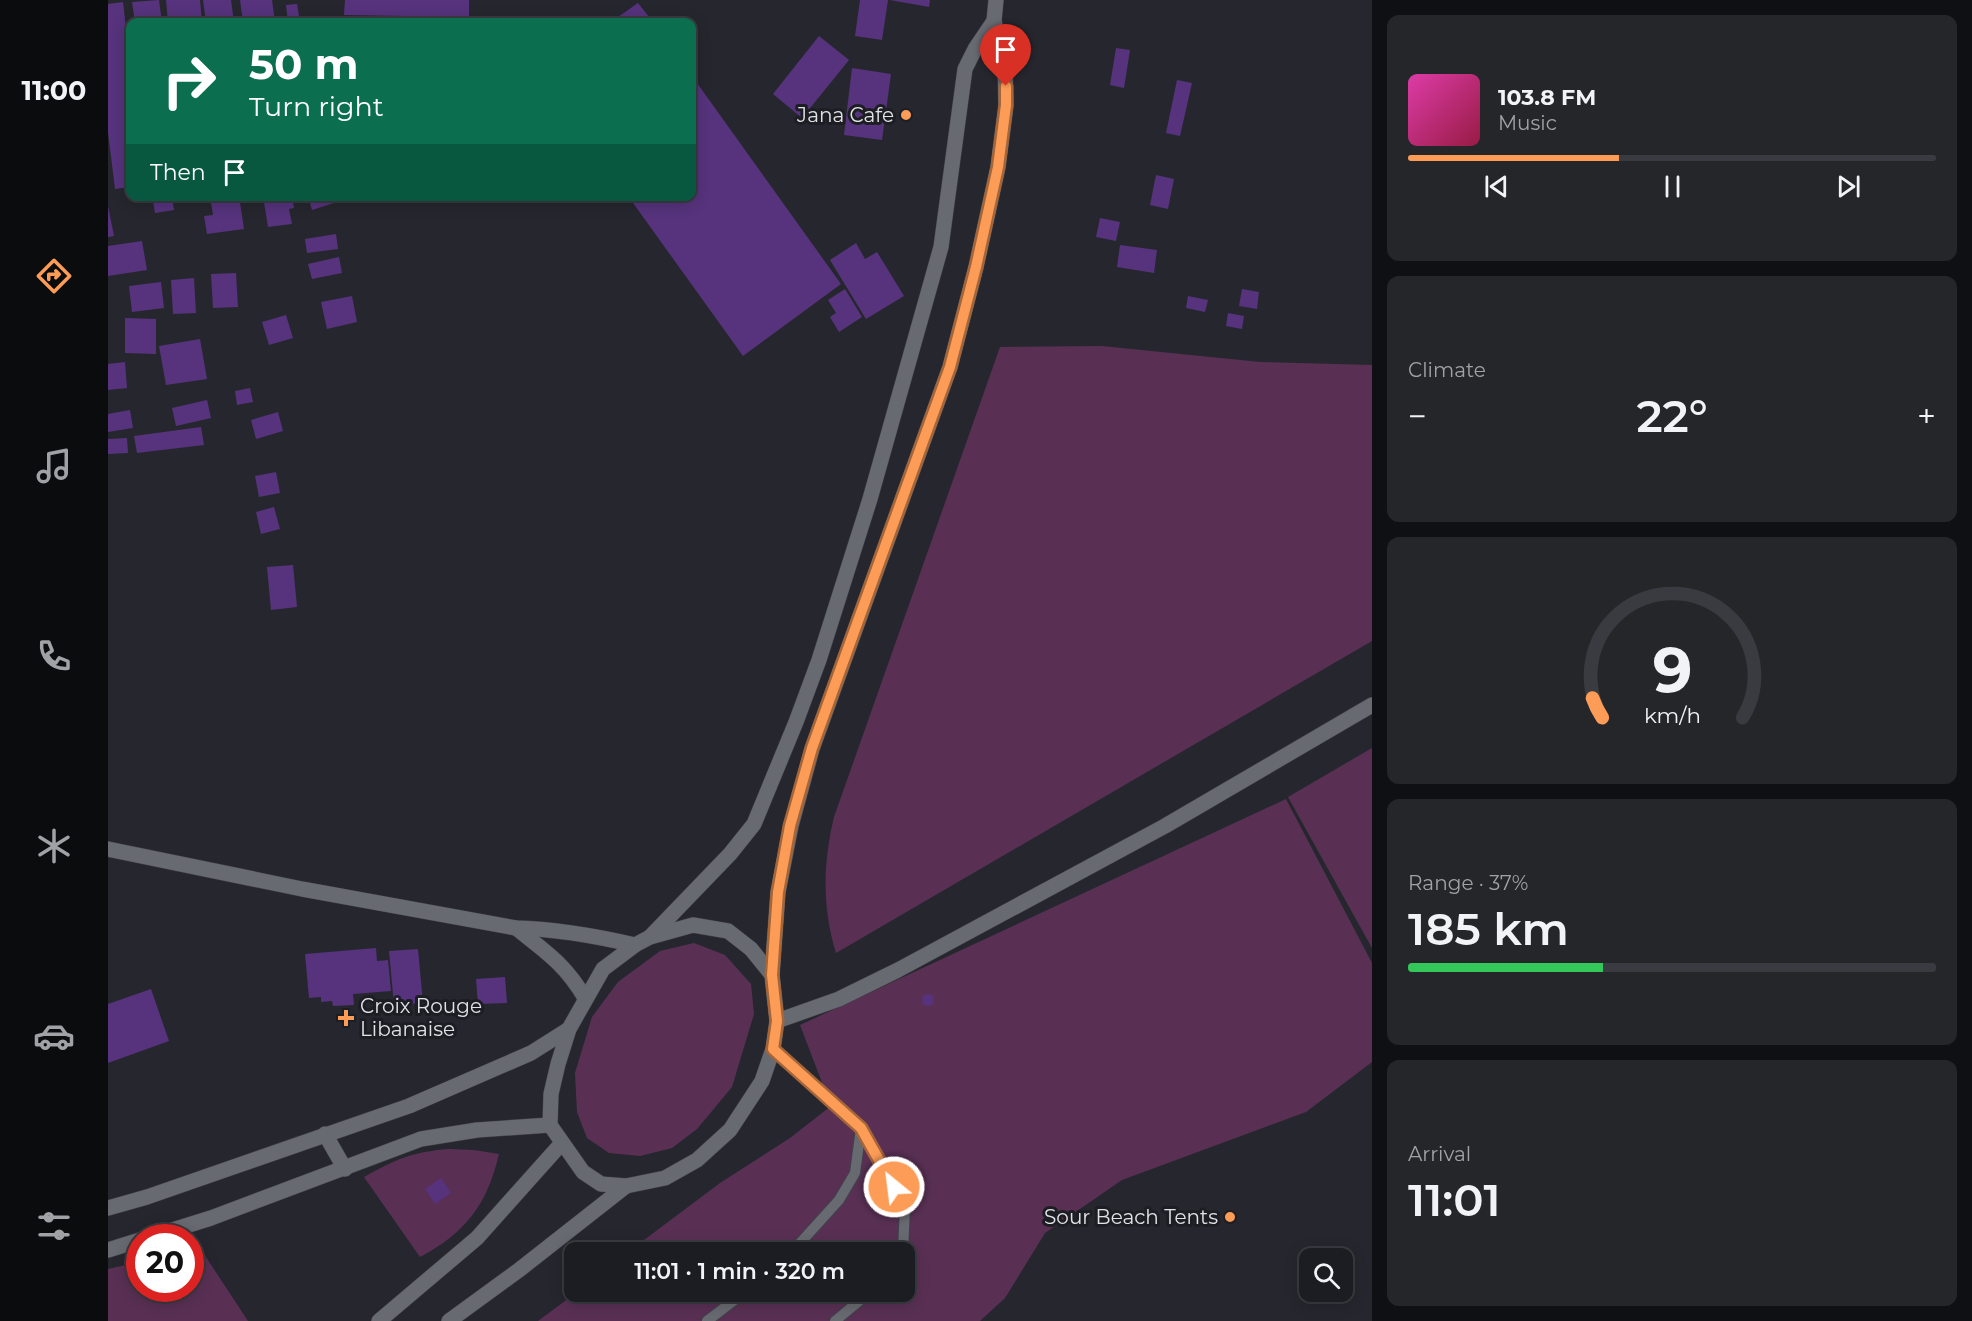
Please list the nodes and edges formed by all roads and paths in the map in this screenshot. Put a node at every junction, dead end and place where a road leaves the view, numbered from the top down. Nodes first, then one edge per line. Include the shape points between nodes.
1 (996, 0) edge
2 (994, 21) junction
3 (1372, 705) edge
4 (108, 849) edge
5 (516, 928) junction
6 (650, 937) junction
7 (635, 945) junction
8 (772, 975) junction
9 (585, 998) junction
10 (777, 1021) junction
11 (569, 1029) junction
12 (773, 1049) junction
13 (550, 1125) junction
14 (861, 1128) junction
15 (326, 1134) junction
16 (561, 1144) junction
17 (345, 1169) junction
18 (626, 1186) junction
19 (108, 1208) edge
20 (192, 1224) edge
21 (801, 1242) edge
22 (903, 1242) edge
23 (126, 1244) edge
24 (108, 1250) edge
25 (732, 1302) edge
26 (858, 1302) edge
27 (379, 1321) edge
28 (449, 1321) edge
29 (707, 1321) edge
30 (835, 1321) edge

1 - 2 main road
2 - 6 main road via 965,69 941,247 870,499 796,722 753,824 730,854
2 - 8 main road via 1005,66 1006,105 998,167 978,256 950,367 812,748 790,826 778,892
3 - 10 main road via 1165,826 898,970 839,999
4 - 5 main road
5 - 7 main road via 586,934
5 - 9 main road via 572,976
6 - 7 main road
6 - 8 main road via 693,925 728,932 751,949
7 - 9 main road via 603,969
8 - 10 main road
9 - 11 main road
10 - 12 main road
11 - 13 main road via 553,1084
11 - 15 main road via 531,1053 484,1075
12 - 14 lane
12 - 18 main road via 762,1081 730,1130 697,1160 664,1178
13 - 16 main road
13 - 17 main road via 421,1139
14 - 21 lane via 855,1173 839,1200
14 - 22 lane via 905,1206
15 - 17 main road
15 - 19 main road
16 - 18 main road via 583,1172 601,1184
16 - 27 main road via 477,1238
17 - 20 main road
18 - 28 main road
23 - 24 main road
25 - 29 lane
26 - 30 lane

